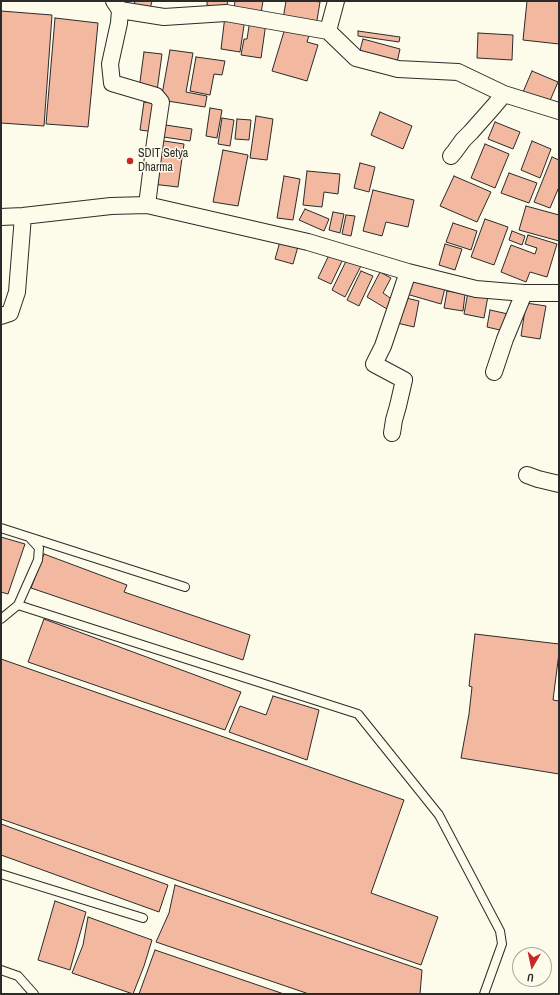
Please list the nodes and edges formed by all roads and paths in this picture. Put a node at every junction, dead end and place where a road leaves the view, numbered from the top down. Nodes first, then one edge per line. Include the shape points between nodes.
1 (336, 1) edge
2 (117, 5) edge
3 (328, 31) junction
4 (504, 94) junction
5 (559, 111) edge
6 (451, 156) dead end
7 (147, 205) junction
8 (22, 216) junction
9 (1, 217) edge
10 (408, 272) junction
11 (559, 293) edge
12 (524, 294) junction
13 (1, 316) edge
14 (494, 372) dead end
15 (392, 433) dead end
16 (527, 475) dead end
17 (559, 484) edge
18 (1, 528) edge
19 (29, 537) junction
20 (185, 587) dead end
21 (18, 605) junction
22 (1, 618) edge
23 (1, 874) edge
24 (143, 918) dead end
25 (1, 970) edge
26 (34, 994) edge
27 (484, 994) edge

1 - 3 street
2 - 3 street via 164,17 226,12
2 - 7 street via 119,23 110,64 112,83 156,96 161,102
3 - 4 street via 356,58 398,69 458,72
4 - 5 street
4 - 6 street
7 - 8 street via 111,206
7 - 10 street via 308,242
8 - 9 street
8 - 13 street via 17,292 10,313
10 - 12 street via 476,289
10 - 15 street via 383,346 374,364 404,380
11 - 12 street
12 - 14 street
16 - 17 street
18 - 19 lane
19 - 20 lane
19 - 21 lane via 39,548 39,554
21 - 22 lane
21 - 27 lane via 358,714 439,814 500,931 502,944
23 - 24 lane
25 - 26 lane via 18,976

